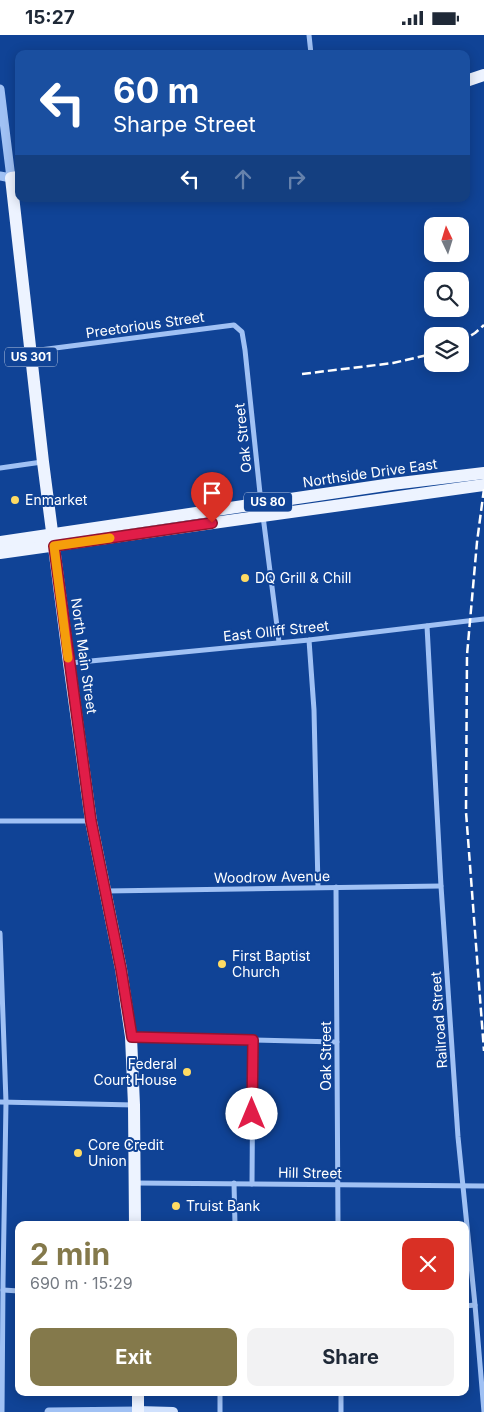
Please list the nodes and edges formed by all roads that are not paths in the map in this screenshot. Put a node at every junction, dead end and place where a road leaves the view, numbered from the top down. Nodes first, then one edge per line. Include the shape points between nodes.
1 (309, 35) edge
2 (311, 50) edge
3 (484, 75) edge
4 (470, 80) edge
5 (0, 89) edge
6 (10, 177) edge
7 (245, 350) joint
8 (30, 352) junction
9 (43, 462) junction
10 (0, 468) edge
11 (484, 473) edge
12 (484, 485) edge
13 (262, 509) junction
14 (53, 541) junction
15 (0, 542) edge
16 (0, 553) edge
17 (484, 619) edge
18 (427, 626) junction
19 (309, 640) junction
20 (279, 642) junction
21 (69, 663) junction
22 (0, 821) edge
23 (91, 821) junction
24 (441, 886) junction
25 (318, 887) junction
26 (336, 887) junction
27 (104, 891) junction
28 (0, 933) edge
29 (132, 1037) junction
30 (253, 1040) junction
31 (337, 1042) junction
32 (3, 1102) edge
33 (134, 1105) junction
34 (2, 1176) edge
35 (135, 1183) junction
36 (234, 1183) junction
37 (252, 1184) junction
38 (338, 1185) junction
39 (463, 1186) junction
40 (484, 1186) edge
41 (135, 1221) edge
42 (235, 1221) edge
43 (338, 1221) edge
44 (467, 1221) edge
45 (469, 1246) edge
46 (1, 1283) edge
47 (3, 1291) junction
48 (15, 1291) edge
49 (475, 1305) junction
50 (469, 1306) edge
51 (138, 1396) edge
52 (220, 1396) edge
53 (341, 1396) edge
54 (2, 1412) edge
55 (49, 1412) edge
56 (90, 1412) edge
57 (138, 1412) edge
58 (173, 1412) edge
59 (220, 1412) edge
60 (341, 1412) edge
61 (484, 1412) edge

1 - 2 street
3 - 4 main road
5 - 6 street, North Main Street
6 - 8 main road, North Main Street / US 301
7 - 8 street, Preetorious Street via 242,332 234,325
7 - 13 street, Oak Street
8 - 9 main road, North Main Street / US 301
9 - 10 street
9 - 14 main road, North Main Street / US 301
11 - 13 main road, Northside Drive East / US 80 via 392,484
12 - 13 main road, Northside Drive East / US 80
13 - 14 main road, Northside Drive East / US 80
13 - 20 street, Oak Street
14 - 15 main road
14 - 16 main road
14 - 21 main road, North Main Street
17 - 18 street, East Olliff Street
18 - 19 street, East Olliff Street
18 - 24 street, Railroad Street
19 - 20 street, East Olliff Street
19 - 25 street
20 - 21 street, East Olliff Street
21 - 23 main road, North Main Street
22 - 23 street
23 - 27 main road, North Main Street
24 - 26 street, Woodrow Avenue
24 - 39 street, Railroad Street
25 - 26 street, Woodrow Avenue
25 - 27 street, Woodrow Avenue
26 - 31 street, Oak Street
27 - 29 main road, North Main Street
28 - 32 street
29 - 30 street
29 - 33 main road, North Main Street
30 - 31 street
30 - 37 street
31 - 38 street, Oak Street
32 - 33 street
32 - 34 street
33 - 35 main road, North Main Street
34 - 46 street
35 - 36 street, Hill Street
35 - 41 main road, North Main Street
36 - 37 street, Hill Street
36 - 42 street
37 - 38 street, Hill Street
38 - 39 street, Hill Street
38 - 43 street, Oak Street
39 - 40 street, Hill Street
39 - 44 street, Railroad Street
45 - 49 street, Railroad Street
46 - 47 street
47 - 48 street
47 - 54 street
49 - 50 street
49 - 61 street, Railroad Street
51 - 57 main road
52 - 59 street
53 - 60 street
55 - 56 street
56 - 57 street
57 - 58 main road

